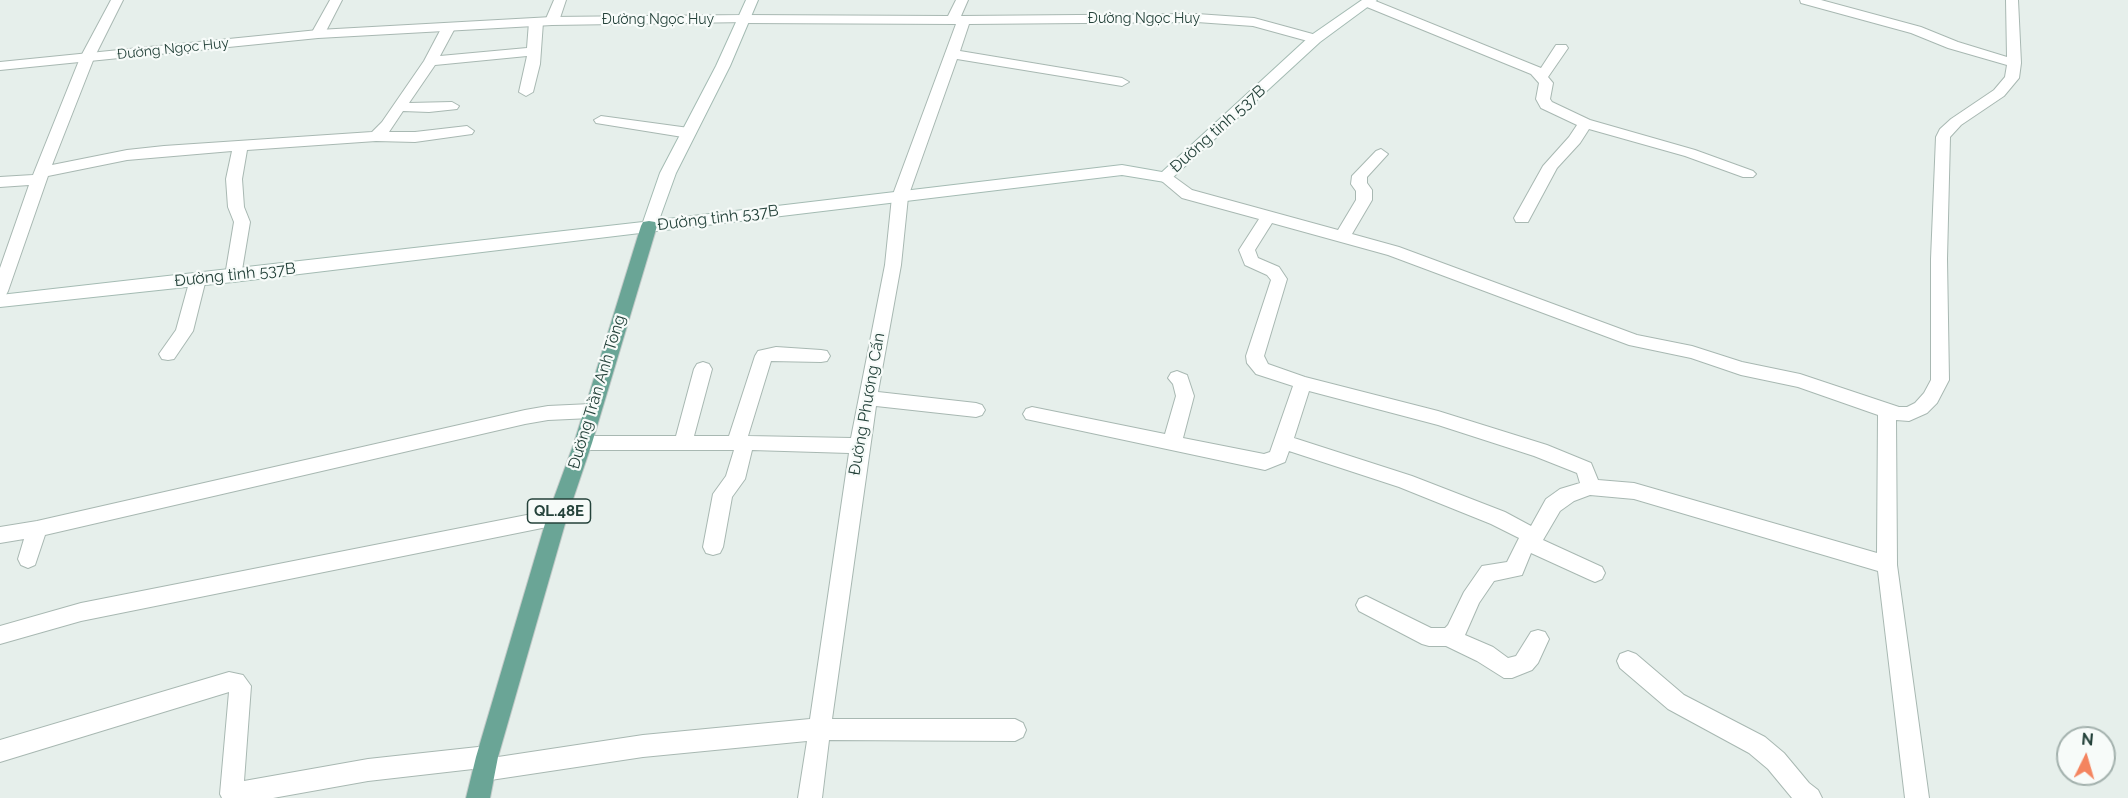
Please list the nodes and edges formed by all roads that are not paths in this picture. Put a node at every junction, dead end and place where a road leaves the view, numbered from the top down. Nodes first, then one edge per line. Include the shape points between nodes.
1 (117, 0) edge
2 (336, 0) edge
3 (560, 0) edge
4 (752, 0) edge
5 (962, 0) edge
6 (1806, 0) edge
7 (2012, 0) edge
8 (1369, 1) edge
9 (743, 19) junction
10 (959, 20) junction
11 (552, 21) junction
12 (536, 22) junction
13 (448, 28) junction
14 (318, 34) junction
15 (1315, 39) junction
16 (1561, 48) dead end
17 (533, 52) junction
18 (952, 54) junction
19 (87, 58) junction
20 (431, 61) junction
21 (2014, 63) junction
22 (0, 66) edge
23 (1542, 76) junction
24 (1122, 82) dead end
25 (526, 92) dead end
26 (452, 106) dead end
27 (400, 107) junction
28 (601, 120) dead end
29 (1585, 123) junction
30 (467, 131) dead end
31 (689, 133) junction
32 (376, 136) junction
33 (241, 145) junction
34 (1381, 154) dead end
35 (1748, 174) dead end
36 (40, 175) junction
37 (1165, 177) junction
38 (0, 182) edge
39 (900, 197) junction
40 (1268, 217) junction
41 (1522, 218) dead end
42 (649, 226) junction
43 (1343, 236) junction
44 (232, 276) junction
45 (198, 279) junction
46 (0, 291) edge
47 (0, 301) edge
48 (168, 354) dead end
49 (821, 356) dead end
50 (703, 369) dead end
51 (1177, 378) dead end
52 (1303, 383) junction
53 (867, 398) junction
54 (976, 410) dead end
55 (1887, 410) junction
56 (591, 411) junction
57 (1032, 414) dead end
58 (583, 442) junction
59 (1283, 442) junction
60 (683, 443) junction
61 (740, 443) junction
62 (1172, 443) junction
63 (859, 446) junction
64 (1590, 488) junction
65 (557, 517) junction
66 (37, 529) junction
67 (0, 535) edge
68 (1530, 539) junction
69 (712, 547) dead end
70 (27, 559) dead end
71 (1887, 565) junction
72 (1595, 573) dead end
73 (1365, 605) dead end
74 (0, 635) edge
75 (1448, 637) junction
76 (1538, 639) dead end
77 (1628, 661) dead end
78 (819, 729) junction
79 (1015, 730) dead end
80 (0, 751) edge
81 (485, 764) junction
82 (225, 796) edge
83 (478, 798) edge
84 (810, 798) edge
85 (1810, 798) edge
86 (1917, 798) edge

1 - 19 street
2 - 14 street
3 - 11 street
4 - 9 street, Đường Trần Anh Tông
5 - 10 street, Đường Phương Cấn
6 - 21 street via 1916,30
7 - 21 street
8 - 15 street, Đường tỉnh 537B
8 - 23 street
9 - 10 street, Đường Ngọc Huy
9 - 11 street, Đường Ngọc Huy
9 - 31 street, Đường Trần Anh Tông
10 - 15 street, Đường Ngọc Huy via 1197,18 1254,22
10 - 18 street, Đường Phương Cấn
11 - 12 street, Đường Ngọc Huy
12 - 13 street, Đường Ngọc Huy
12 - 17 street
13 - 14 street, Đường Ngọc Huy
13 - 20 street
14 - 19 street, Đường Ngọc Huy
15 - 37 street, Đường tỉnh 537B
16 - 23 street
17 - 20 street
17 - 25 street
18 - 24 street
18 - 39 street, Đường Phương Cấn
19 - 22 street, Đường Ngọc Huy
19 - 36 street
20 - 27 street
21 - 55 street via 2006,87 1945,132 1941,150 1940,380 1921,408 1909,414
23 - 29 street via 1546,83 1546,105
26 - 27 street
27 - 32 street
28 - 31 street
29 - 35 street
29 - 41 street via 1551,166
30 - 32 street via 416,137
31 - 42 street, Đường Trần Anh Tông via 668,173
32 - 33 street
33 - 36 street via 127,155
33 - 44 street via 234,179 236,207 242,222
34 - 43 street via 1360,176 1364,200
36 - 38 street
36 - 46 street
37 - 39 street, Đường tỉnh 537B via 1122,170
37 - 40 street via 1186,194
39 - 42 street, Đường tỉnh 537B
39 - 53 street, Đường Phương Cấn via 892,265
40 - 43 street
40 - 52 street via 1247,250 1251,261 1273,271 1280,283 1255,359 1262,369
42 - 44 street, Đường tỉnh 537B
42 - 56 main road, Đường Trần Anh Tông / QL.48E
43 - 55 street via 1393,250 1635,341 1685,350 1800,381
44 - 45 street, Đường tỉnh 537B
45 - 47 street, Đường tỉnh 537B
45 - 48 street via 184,331
49 - 61 street via 776,352 764,356
50 - 60 street
51 - 62 street via 1185,396
52 - 59 street
52 - 64 street via 1438,418 1540,450 1584,468
53 - 54 street
53 - 63 street, Đường Phương Cấn
55 - 71 street
56 - 58 main road, Đường Trần Anh Tông / QL.48E
56 - 66 street via 548,413 500,422
57 - 62 street
58 - 60 street
58 - 65 main road, Đường Trần Anh Tông / QL.48E
59 - 62 street via 1278,458 1265,462
59 - 68 street via 1405,481 1498,518
60 - 61 street
61 - 63 street
61 - 69 street via 735,479 723,494
63 - 78 street, Đường Phương Cấn
64 - 68 street via 1567,495 1553,505
64 - 71 street via 1634,491
65 - 74 street via 81,612
65 - 81 main road, Đường Trần Anh Tông / QL.48E
66 - 67 street
66 - 70 street
68 - 72 street
68 - 75 street via 1515,569 1490,572 1456,632
71 - 86 street
73 - 75 street via 1430,637
75 - 76 street via 1485,654 1504,668 1524,663
77 - 85 street via 1676,702 1757,745
78 - 79 street
78 - 81 street
78 - 84 street, Đường Phương Cấn
80 - 82 street via 236,682 240,686
81 - 82 street via 368,770
81 - 83 main road, Đường Trần Anh Tông / QL.48E

